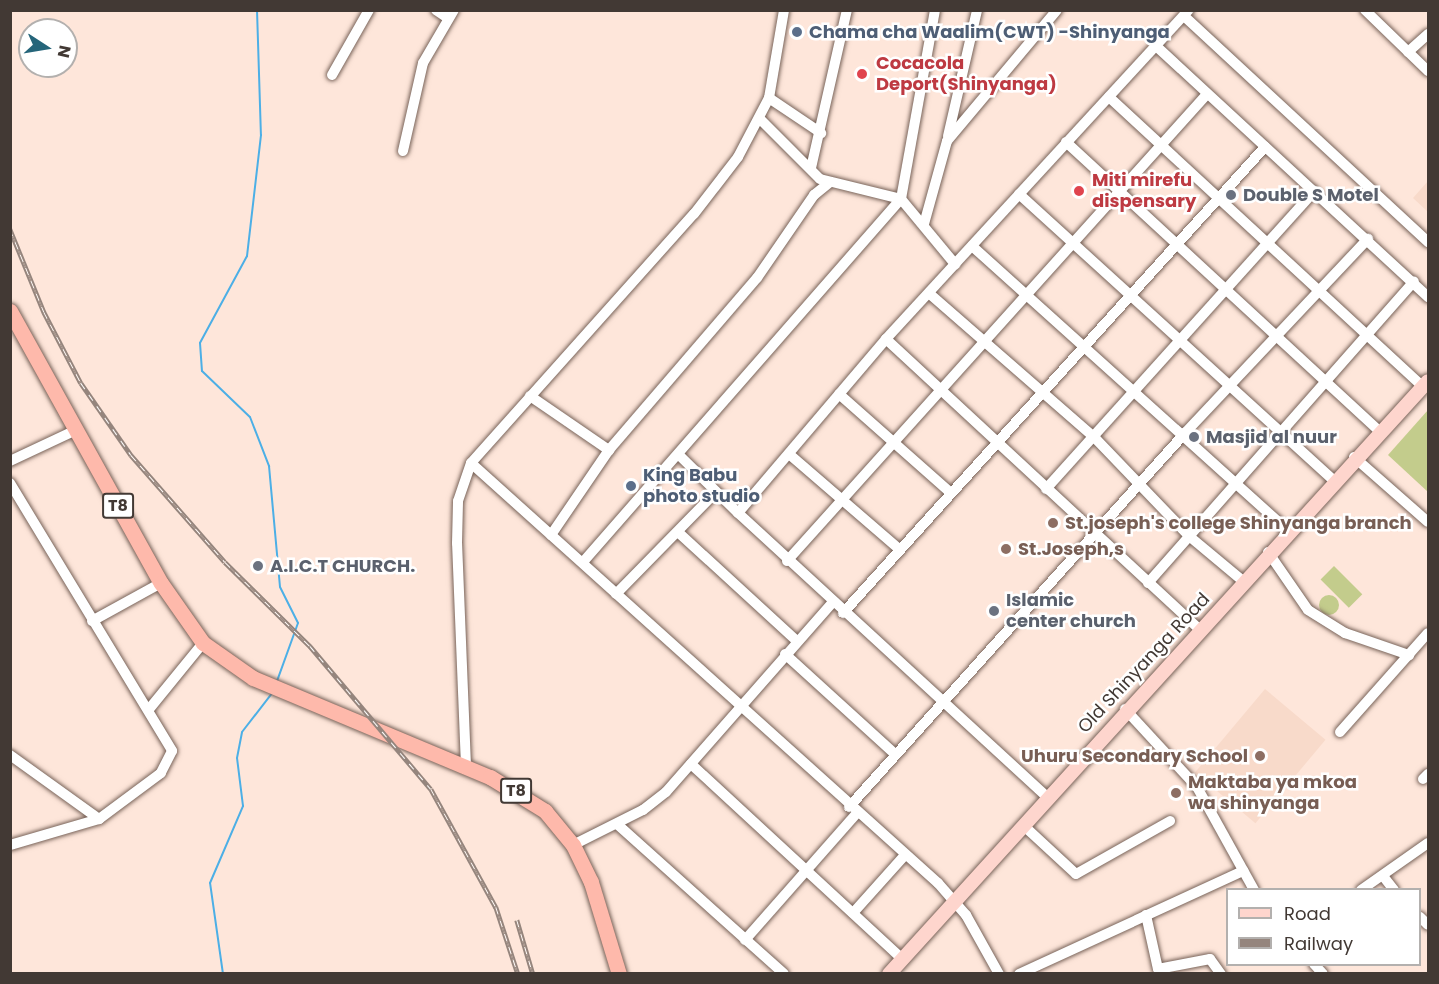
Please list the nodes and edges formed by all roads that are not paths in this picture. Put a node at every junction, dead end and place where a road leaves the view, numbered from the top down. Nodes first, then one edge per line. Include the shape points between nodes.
1 (369, 10) edge
2 (436, 10) edge
3 (784, 10) edge
4 (847, 10) edge
5 (935, 10) edge
6 (977, 10) edge
7 (1057, 10) edge
8 (1365, 10) edge
9 (1186, 13) edge
10 (451, 14) edge
11 (1428, 33) edge
12 (1155, 45) junction
13 (1408, 52) junction
14 (1428, 71) edge
15 (332, 75) dead end
16 (1207, 94) junction
17 (1109, 97) junction
18 (769, 98) junction
19 (761, 120) junction
20 (821, 133) junction
21 (947, 141) junction
22 (1066, 142) junction
23 (1163, 145) junction
24 (1264, 147) junction
25 (403, 151) dead end
26 (811, 168) junction
27 (829, 183) junction
28 (1314, 191) junction
29 (1019, 195) junction
30 (1118, 195) junction
31 (1220, 195) junction
32 (901, 198) junction
33 (924, 224) junction
34 (1368, 238) junction
35 (1271, 242) junction
36 (1428, 242) edge
37 (1074, 244) junction
38 (1173, 245) junction
39 (972, 246) junction
40 (955, 264) junction
41 (1414, 281) junction
42 (1321, 288) junction
43 (1226, 290) junction
44 (1027, 294) junction
45 (1128, 294) junction
46 (931, 295) junction
47 (1428, 297) edge
48 (10, 311) edge
49 (1369, 334) junction
50 (1274, 337) junction
51 (886, 339) junction
52 (1178, 340) junction
53 (983, 343) junction
54 (1085, 344) junction
55 (1325, 383) junction
56 (1426, 384) edge
57 (1229, 387) junction
58 (1138, 390) junction
59 (940, 391) junction
60 (1041, 391) junction
61 (839, 394) junction
62 (530, 396) junction
63 (76, 429) junction
64 (1379, 431) junction
65 (1185, 433) junction
66 (1281, 434) junction
67 (1095, 438) junction
68 (895, 443) junction
69 (996, 443) junction
70 (609, 450) junction
71 (789, 454) junction
72 (680, 456) junction
73 (1354, 457) junction
74 (10, 461) edge
75 (471, 463) junction
76 (1334, 481) junction
77 (1238, 482) junction
78 (10, 483) edge
79 (1140, 486) junction
80 (1046, 489) junction
81 (715, 493) junction
82 (951, 494) junction
83 (844, 500) junction
84 (738, 513) junction
85 (1428, 522) edge
86 (1288, 531) junction
87 (679, 533) junction
88 (551, 535) junction
89 (1097, 535) junction
90 (1189, 536) junction
91 (899, 549) junction
92 (1268, 552) junction
93 (787, 561) junction
94 (583, 562) junction
95 (1243, 581) junction
96 (161, 583) junction
97 (1148, 583) junction
98 (616, 594) junction
99 (832, 603) junction
100 (843, 613) junction
101 (92, 621) junction
102 (1200, 630) junction
103 (1428, 634) edge
104 (797, 641) junction
105 (203, 643) junction
106 (785, 654) junction
107 (1409, 655) junction
108 (942, 699) junction
109 (150, 708) junction
110 (739, 709) junction
111 (1125, 709) junction
112 (1340, 732) dead end
113 (895, 754) junction
114 (10, 755) edge
115 (691, 764) junction
116 (466, 766) junction
117 (1046, 796) junction
118 (852, 811) junction
119 (99, 819) junction
120 (1170, 821) dead end
121 (617, 824) junction
122 (1023, 825) junction
123 (1428, 843) edge
124 (10, 845) edge
125 (573, 845) junction
126 (905, 855) junction
127 (808, 871) junction
128 (1243, 871) junction
129 (1383, 876) junction
130 (1253, 888) edge
131 (1364, 888) edge
132 (1392, 888) edge
133 (955, 900) junction
134 (852, 913) junction
135 (1146, 915) junction
136 (746, 940) junction
137 (901, 958) junction
138 (620, 974) edge
139 (783, 974) edge
140 (889, 974) edge
141 (999, 974) edge
142 (1018, 974) edge
143 (1221, 974) edge

1 - 15 street
2 - 10 street
3 - 18 street
4 - 20 street
5 - 32 street
6 - 21 street
7 - 21 street
8 - 13 street
9 - 12 street
9 - 36 street
10 - 25 street via 416,80
11 - 13 street
12 - 16 street
12 - 17 street
13 - 14 street
16 - 23 street
16 - 24 street
17 - 22 street
17 - 23 street
18 - 19 street
18 - 20 street
19 - 26 street
19 - 62 street via 694,214
20 - 26 street
21 - 33 street
22 - 29 street
22 - 30 street
23 - 30 street
23 - 31 street
24 - 28 street
24 - 31 street
26 - 27 street
27 - 32 street
27 - 70 street via 814,195 757,278
28 - 34 street
28 - 35 street
29 - 37 street
29 - 39 street
30 - 37 street
30 - 38 street
31 - 35 street
31 - 38 street
32 - 33 street
32 - 72 street
33 - 40 street
34 - 41 street
34 - 42 street
35 - 42 street
35 - 43 street
37 - 44 street
37 - 45 street
38 - 43 street
38 - 45 street
39 - 40 street
39 - 44 street
40 - 46 street
41 - 47 street
41 - 49 street
42 - 49 street
42 - 50 street
43 - 50 street
43 - 52 street
44 - 53 street
44 - 54 street
45 - 52 street
45 - 54 street
46 - 51 street
46 - 53 street
48 - 63 highway, T8
49 - 55 street
49 - 56 street
50 - 55 street
50 - 57 street
51 - 59 street
51 - 61 street
52 - 57 street
52 - 58 street
53 - 59 street
53 - 60 street
54 - 58 street
54 - 60 street
55 - 64 street
55 - 66 street
56 - 64 main road, Old Shinyanga Road
57 - 65 street
57 - 66 street
58 - 65 street
58 - 67 street
59 - 68 street
59 - 69 street
60 - 67 street
60 - 69 street
61 - 68 street
61 - 71 street
62 - 70 street
62 - 75 street
63 - 74 street
63 - 96 highway, T8
64 - 73 main road, Old Shinyanga Road
65 - 77 street
65 - 79 street
66 - 76 street
66 - 77 street
67 - 79 street
67 - 80 street
68 - 82 street
68 - 83 street
69 - 80 street
69 - 82 street
70 - 88 street
71 - 83 street
71 - 84 street
72 - 81 street
72 - 94 street
73 - 76 main road, Old Shinyanga Road
73 - 85 street
75 - 88 street
75 - 116 street via 458,501 457,543
76 - 86 main road, Old Shinyanga Road
77 - 86 street
77 - 90 street
78 - 101 street
79 - 89 street
79 - 90 street
80 - 89 street
81 - 84 street
81 - 87 street
82 - 91 street
83 - 91 street
83 - 93 street
84 - 93 street
86 - 92 main road, Old Shinyanga Road
87 - 98 street
87 - 104 street
88 - 94 street
89 - 97 street
89 - 108 street
90 - 95 street
90 - 97 street
91 - 100 street
92 - 95 main road, Old Shinyanga Road
92 - 107 street via 1308,610 1345,633
93 - 99 street
94 - 98 street
95 - 102 main road, Old Shinyanga Road
96 - 101 street
96 - 105 highway, T8
97 - 102 street
98 - 110 street
99 - 100 street
99 - 104 street
100 - 108 street
101 - 109 street
102 - 111 main road, Old Shinyanga Road
103 - 107 street
104 - 106 street
105 - 109 street
105 - 116 highway, T8 via 253,678
106 - 110 street
106 - 113 street
107 - 112 street
108 - 113 street
108 - 117 street
109 - 119 street via 170,742 170,760 132,798
110 - 115 street
110 - 118 street
111 - 117 main road, Old Shinyanga Road
111 - 128 street via 1180,765
113 - 118 street
114 - 119 street
115 - 121 street via 666,792
115 - 127 street
116 - 125 highway, T8 via 539,806
117 - 122 main road, Old Shinyanga Road
118 - 126 street
118 - 127 street
119 - 124 street
120 - 122 street via 1076,874
121 - 125 street
121 - 136 street
122 - 133 main road, Old Shinyanga Road
123 - 129 street
125 - 138 highway, T8 via 591,882
126 - 133 street
126 - 134 street
127 - 134 street
127 - 136 street
128 - 130 street
128 - 135 street
129 - 131 street
129 - 132 street
133 - 137 main road, Old Shinyanga Road
133 - 141 street
134 - 137 street
135 - 142 street
135 - 143 street via 1158,969 1208,958
136 - 139 street
137 - 140 main road, Old Shinyanga Road

